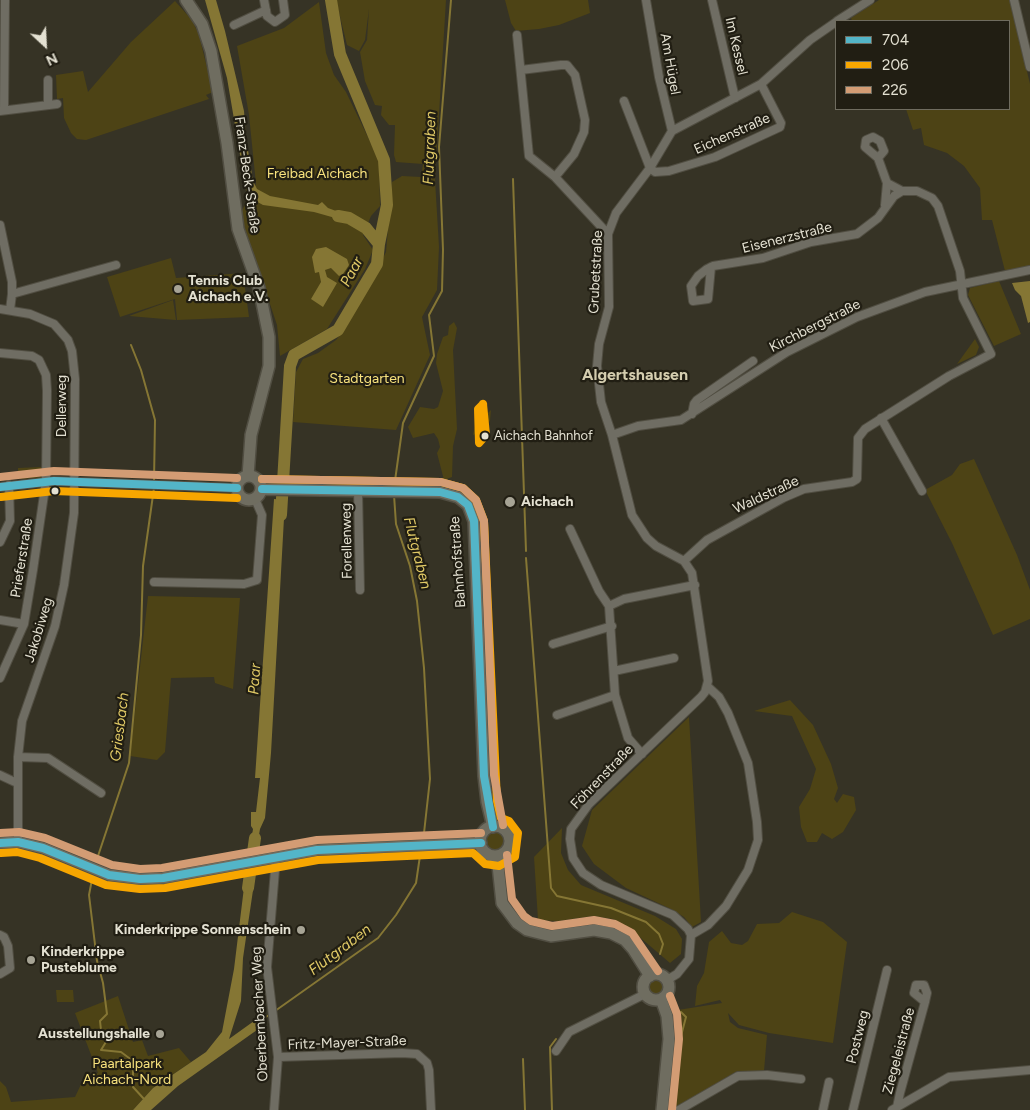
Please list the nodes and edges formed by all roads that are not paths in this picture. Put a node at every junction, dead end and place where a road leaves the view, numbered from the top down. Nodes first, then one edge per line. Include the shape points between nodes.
1 (4, 0) edge
2 (186, 0) edge
3 (264, 0) edge
4 (283, 0) edge
5 (646, 0) edge
6 (712, 0) edge
7 (870, 0) edge
8 (1014, 0) edge
9 (266, 10) junction
10 (840, 20) edge
11 (835, 23) edge
12 (234, 25) dead end
13 (517, 35) dead end
14 (1030, 67) edge
15 (521, 70) junction
16 (48, 80) dead end
17 (761, 84) junction
18 (735, 98) junction
19 (624, 101) dead end
20 (57, 104) dead end
21 (48, 105) junction
22 (2, 110) edge
23 (672, 131) junction
24 (878, 158) dead end
25 (650, 168) junction
26 (555, 177) junction
27 (887, 183) junction
28 (902, 191) junction
29 (886, 205) junction
30 (0, 225) edge
31 (608, 234) junction
32 (116, 265) dead end
33 (711, 267) dead end
34 (1030, 270) edge
35 (961, 284) junction
36 (12, 294) junction
37 (0, 309) edge
38 (10, 310) junction
39 (0, 353) edge
40 (753, 361) dead end
41 (692, 414) junction
42 (881, 418) junction
43 (612, 435) junction
44 (248, 476) junction
45 (46, 481) junction
46 (75, 482) junction
47 (9, 485) junction
48 (0, 487) edge
49 (237, 488) junction
50 (262, 489) junction
51 (358, 490) junction
52 (922, 491) dead end
53 (255, 499) junction
54 (570, 529) dead end
55 (0, 542) edge
56 (684, 561) junction
57 (154, 582) dead end
58 (695, 585) junction
59 (360, 590) dead end
60 (609, 606) junction
61 (0, 620) edge
62 (24, 624) junction
63 (612, 626) junction
64 (553, 644) dead end
65 (674, 658) dead end
66 (614, 671) junction
67 (0, 678) edge
68 (707, 686) junction
69 (615, 695) junction
70 (557, 715) dead end
71 (642, 754) junction
72 (18, 757) junction
73 (0, 775) edge
74 (18, 783) junction
75 (101, 793) dead end
76 (493, 827) junction
77 (18, 842) junction
78 (0, 843) edge
79 (481, 843) junction
80 (496, 856) junction
81 (276, 858) junction
82 (0, 935) edge
83 (691, 935) junction
84 (887, 970) dead end
85 (0, 974) edge
86 (650, 976) junction
87 (667, 980) junction
88 (645, 994) junction
89 (661, 999) junction
90 (925, 1002) dead end
91 (556, 1051) dead end
92 (278, 1058) junction
93 (1030, 1070) edge
94 (801, 1079) dead end
95 (829, 1082) dead end
96 (895, 1108) edge
97 (274, 1110) edge
98 (431, 1110) edge
99 (662, 1110) edge
100 (680, 1110) edge
101 (824, 1110) edge
102 (853, 1110) edge

1 - 22 street
2 - 44 street, Franz-Beck-Straße via 202,24 213,59 238,229 259,288 268,329 269,366 250,435
3 - 9 street
4 - 9 street via 285,15 280,20 271,20
5 - 23 street, Am Hügel
6 - 18 street, Im Kessel
7 - 10 street
8 - 14 street
9 - 12 street
11 - 17 street via 810,40
13 - 15 street
15 - 26 street via 526,151
15 - 26 street via 567,65 575,75 585,120 584,132 574,154
16 - 21 street
17 - 18 street
17 - 25 street, Eichenstraße via 781,123 777,129 729,152 690,165 655,172
18 - 23 street
19 - 25 street
20 - 21 street
21 - 22 street
23 - 25 street, Grubetstraße
24 - 27 street
25 - 31 street, Grubetstraße via 616,213
26 - 31 street
27 - 28 street
27 - 29 street
28 - 29 street, Eisenerzstraße
28 - 35 street via 926,194 938,206 960,271
29 - 33 street, Eisenerzstraße via 878,218 857,234 811,242 763,258
30 - 36 street
31 - 43 street, Grubetstraße via 609,307 599,344 598,366 601,402
32 - 36 street
34 - 35 street, Kirchbergstraße
35 - 41 street, Kirchbergstraße via 924,292 824,332 787,352
35 - 42 street, Waldstraße via 962,298 991,354
36 - 38 street
37 - 38 street
38 - 46 street, Dellerweg via 43,318 54,324 68,340 74,362
39 - 45 street, Prieferstraße via 32,356 44,366 47,391
40 - 41 street via 697,400
41 - 43 street, Kirchbergstraße via 672,423 652,423
42 - 52 street
42 - 56 street, Waldstraße via 858,438 858,476 852,482 796,492 707,540
43 - 56 street, Grubetstraße via 626,496 636,522 656,546
44 - 49 street via 242,478
44 - 50 street via 258,479
45 - 46 street
45 - 47 street
45 - 62 street, Prieferstraße
46 - 49 street
46 - 72 street, Jakobiweg via 74,513 62,594 55,626 23,714
47 - 48 street
47 - 55 street via 10,521
49 - 53 street via 243,499
50 - 51 street, Bahnhofstraße
50 - 53 street
51 - 59 street, Forellenweg
51 - 76 street, Bahnhofstraße via 452,494 463,500 471,511 484,776
53 - 57 street via 262,515 257,580 244,584
54 - 60 street
56 - 58 street
58 - 60 street via 624,599
58 - 68 street
60 - 63 street
61 - 62 street
62 - 67 street, Prieferstraße
63 - 64 street
63 - 66 street
65 - 66 street
66 - 69 street
68 - 71 street, Föhrenstraße via 700,697
68 - 83 street via 719,697 728,713 748,763 758,840 748,870 726,906 708,925
69 - 70 street
69 - 71 street via 628,738
71 - 83 street, Föhrenstraße via 589,804 571,829 573,858 583,873 601,885 672,915 682,921
72 - 74 street, Jakobiweg
72 - 75 street via 48,758
73 - 74 street
74 - 77 street, Jakobiweg
76 - 79 street via 485,831
76 - 80 street via 503,829 510,841 507,851
77 - 78 street
77 - 81 street via 43,848 109,875 140,879 163,878
79 - 80 street via 485,852
79 - 81 street via 317,850
80 - 86 street via 502,903 517,923 527,930 551,936 594,930 611,933 625,940
81 - 92 street, Oberbernbacher Weg via 268,952 270,1000
82 - 85 street via 8,946 10,968
83 - 87 street via 689,959 677,974
84 - 102 street, Postweg
86 - 87 street via 658,974
86 - 88 street via 643,986
87 - 89 street via 669,990
88 - 89 street via 652,1000
88 - 91 street via 568,1032
89 - 99 street via 667,1016 669,1039
90 - 96 street, Ziegeleistraße
92 - 97 street, Oberbernbacher Weg
92 - 98 street, Fritz-Mayer-Straße via 417,1054 427,1063 429,1070
93 - 96 street, Ziegeleistraße via 949,1077
94 - 100 street via 738,1076
95 - 101 street

